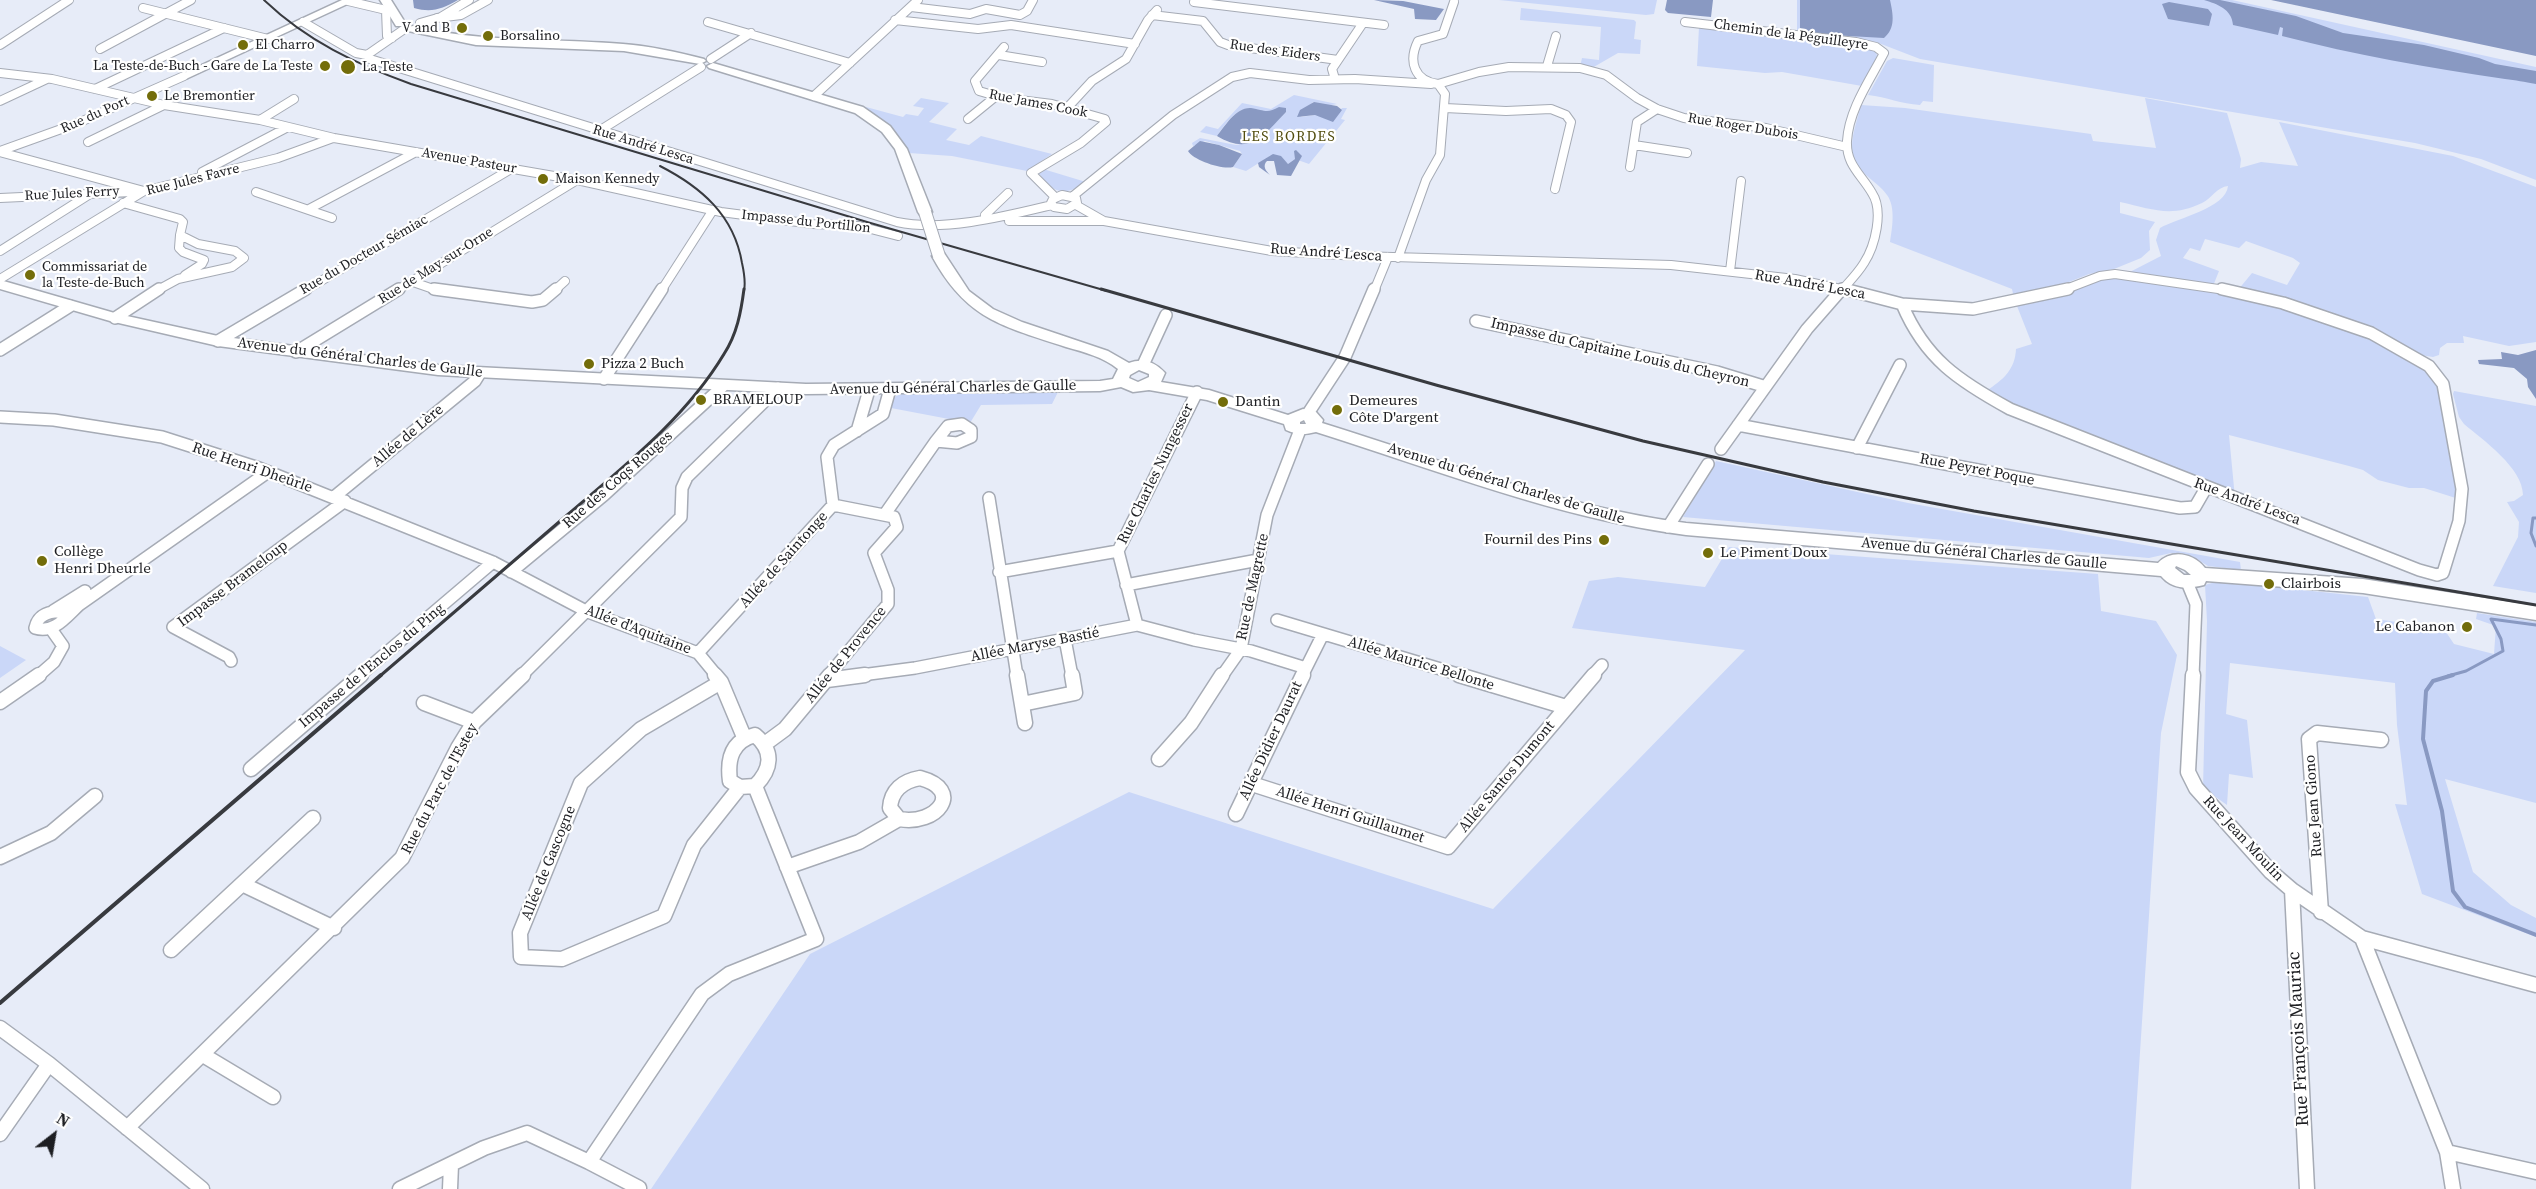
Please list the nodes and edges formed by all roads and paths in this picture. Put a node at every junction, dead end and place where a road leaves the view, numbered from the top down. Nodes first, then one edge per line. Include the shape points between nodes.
1 (69, 0) edge
2 (191, 0) edge
3 (469, 0) edge
4 (488, 0) edge
5 (918, 0) edge
6 (1033, 0) edge
7 (350, 1) edge
8 (1194, 2) dead end
9 (1454, 2) dead end
10 (384, 4) edge
11 (1214, 5) junction
12 (911, 7) junction
13 (143, 8) dead end
14 (165, 14) junction
15 (437, 18) junction
16 (895, 20) junction
17 (1203, 21) junction
18 (303, 22) junction
19 (708, 22) dead end
20 (1684, 22) dead end
21 (1363, 23) junction
22 (411, 25) junction
23 (1384, 25) dead end
24 (224, 28) junction
25 (751, 33) junction
26 (1556, 36) dead end
27 (392, 38) junction
28 (267, 39) junction
29 (1135, 44) junction
30 (0, 45) edge
31 (1004, 47) dead end
32 (100, 49) dead end
33 (368, 55) junction
34 (999, 55) junction
35 (1338, 60) junction
36 (1042, 62) dead end
37 (706, 63) junction
38 (850, 63) junction
39 (1547, 66) junction
40 (0, 73) edge
41 (184, 76) joint
42 (47, 79) junction
43 (1335, 79) junction
44 (1434, 84) junction
45 (95, 89) junction
46 (814, 96) junction
47 (995, 97) junction
48 (132, 98) junction
49 (294, 99) dead end
50 (0, 101) edge
51 (164, 105) junction
52 (1068, 107) junction
53 (1445, 108) junction
54 (1657, 109) junction
55 (968, 119) dead end
56 (260, 120) junction
57 (288, 126) junction
58 (599, 131) junction
59 (334, 138) junction
60 (88, 142) dead end
61 (1634, 145) junction
62 (1847, 147) junction
63 (0, 152) edge
64 (416, 152) junction
65 (1687, 153) dead end
66 (1629, 167) dead end
67 (511, 169) junction
68 (187, 180) junction
69 (577, 180) junction
70 (1741, 181) dead end
71 (1555, 189) dead end
72 (144, 191) junction
73 (256, 192) dead end
74 (91, 193) junction
75 (1008, 193) dead end
76 (0, 198) edge
77 (1054, 201) junction
78 (1074, 201) junction
79 (123, 203) junction
80 (309, 209) junction
81 (1063, 209) junction
82 (713, 210) junction
83 (985, 214) dead end
84 (333, 218) dead end
85 (995, 219) junction
86 (1104, 220) junction
87 (1060, 221) junction
88 (180, 235) junction
89 (898, 236) dead end
90 (0, 251) edge
91 (1393, 257) junction
92 (1730, 271) junction
93 (0, 279) edge
94 (178, 279) junction
95 (565, 281) dead end
96 (413, 282) junction
97 (0, 285) edge
98 (1841, 288) junction
99 (1902, 304) junction
100 (70, 306) junction
101 (1166, 315) dead end
102 (114, 318) junction
103 (1476, 321) dead end
104 (218, 341) junction
105 (0, 350) edge
106 (296, 352) junction
107 (1143, 365) junction
108 (1900, 365) dead end
109 (480, 373) junction
110 (1125, 375) junction
111 (604, 379) junction
112 (1153, 381) junction
113 (723, 386) junction
114 (1763, 386) junction
115 (778, 388) junction
116 (890, 389) junction
117 (869, 390) junction
118 (1197, 393) junction
119 (0, 417) edge
120 (1301, 422) junction
121 (1738, 425) junction
122 (856, 431) junction
123 (936, 441) dead end
124 (1857, 447) junction
125 (1721, 449) dead end
126 (1708, 464) dead end
127 (264, 470) junction
128 (2206, 488) junction
129 (989, 498) dead end
130 (339, 499) junction
131 (833, 505) junction
132 (885, 514) junction
133 (1668, 527) junction
134 (1118, 551) junction
135 (1258, 560) junction
136 (494, 562) junction
137 (511, 572) junction
138 (999, 572) junction
139 (2194, 578) junction
140 (1126, 585) junction
141 (588, 612) junction
142 (2536, 614) edge
143 (1277, 620) dead end
144 (1137, 625) junction
145 (1323, 634) junction
146 (1065, 639) junction
147 (1241, 649) junction
148 (1012, 650) junction
149 (698, 653) junction
150 (231, 661) dead end
151 (1602, 665) dead end
152 (1305, 668) junction
153 (827, 680) junction
154 (721, 682) junction
155 (0, 702) edge
156 (424, 703) dead end
157 (1022, 704) junction
158 (1566, 707) junction
159 (474, 722) junction
160 (1025, 723) dead end
161 (744, 737) junction
162 (2381, 740) dead end
163 (766, 742) junction
164 (1159, 759) dead end
165 (251, 769) dead end
166 (1252, 784) junction
167 (755, 786) junction
168 (740, 787) junction
169 (95, 796) dead end
170 (1236, 814) dead end
171 (313, 818) dead end
172 (898, 819) dead end
173 (1448, 847) joint
174 (0, 857) edge
175 (787, 867) junction
176 (242, 884) junction
177 (2292, 890) junction
178 (2321, 912) junction
179 (334, 928) junction
180 (2362, 939) junction
181 (171, 950) dead end
182 (2536, 985) edge
183 (0, 1028) edge
184 (204, 1055) junction
185 (49, 1064) junction
186 (273, 1097) dead end
187 (127, 1128) junction
188 (0, 1134) edge
189 (2447, 1152) junction
190 (589, 1162) junction
191 (451, 1165) junction
192 (2536, 1172) edge
193 (639, 1188) edge
194 (202, 1189) edge
195 (400, 1189) edge
196 (450, 1189) edge
197 (2307, 1189) edge
198 (2453, 1189) edge

1 - 30 street
2 - 14 street
3 - 15 street
4 - 15 street via 461,15
5 - 12 street
6 - 12 street via 1020,15 986,9 970,14
7 - 10 street
7 - 18 main road, Rue du Port
8 - 11 street
9 - 44 street via 1443,34 1418,41 1412,56 1415,72
10 - 22 main road via 392,6
10 - 27 street via 387,36
11 - 17 street
11 - 21 street
12 - 16 street
13 - 14 street
14 - 24 street
14 - 32 street
15 - 22 street
16 - 29 street via 978,29 1011,25
16 - 38 street
17 - 29 street via 1155,12
17 - 35 street, Rue des Eiders via 1220,42 1228,45
18 - 28 main road, Rue du Port
18 - 33 street, Rue André Lesca via 356,53
19 - 25 street
20 - 62 street, Chemin de la Péguilleyre via 1879,48 1884,53 1856,105
21 - 23 street
21 - 35 street
22 - 27 street
22 - 37 main road via 453,38 628,46
24 - 28 street
24 - 45 street
25 - 37 street
25 - 38 street
26 - 39 street
27 - 33 street
28 - 41 main road, Rue du Port
29 - 52 street via 1123,62 1092,81
31 - 34 street, Rue James Cook
33 - 58 street, Rue André Lesca via 370,59
34 - 36 street
34 - 47 street, Rue James Cook via 975,81 979,91
35 - 43 street via 1332,69
37 - 46 main road
37 - 58 street
38 - 46 street
39 - 44 street, Rue Roger Dubois via 1494,69
39 - 54 street, Rue Roger Dubois via 1600,72
40 - 42 street, Avenue Pasteur
41 - 48 street, Rue du Port
42 - 45 street, Avenue Pasteur
42 - 50 street
43 - 44 street, Rue Roger Dubois
43 - 78 street, Rue Roger Dubois via 1250,73 1232,77 1173,115
44 - 53 street via 1445,94
45 - 48 street, Avenue Pasteur
46 - 110 main road, bridge via 859,110 886,129 901,149 939,256 966,296 1019,325 1111,357
47 - 52 street, Rue James Cook
47 - 55 street
48 - 51 street, Avenue Pasteur
48 - 63 street, Rue du Port
49 - 56 street
51 - 56 street, Avenue Pasteur
51 - 60 street
52 - 77 street, Rue James Cook via 1106,122 1081,143 1031,173
53 - 71 street via 1508,112 1537,108 1567,115 1572,122
53 - 91 street, Rue de Magrette via 1440,155
54 - 61 street via 1637,122
54 - 62 street, Rue Roger Dubois via 1698,121 1766,128
56 - 57 street, Avenue Pasteur
57 - 59 street, Avenue Pasteur
57 - 68 street
58 - 85 street, Rue André Lesca via 915,226
59 - 64 street, Avenue Pasteur
59 - 68 street, Rue Jules Favre via 278,158
61 - 65 street
61 - 66 street
62 - 98 street via 1852,168 1875,193 1878,212 1867,260
63 - 72 street
64 - 67 street, Avenue Pasteur
64 - 80 street
67 - 69 street, Avenue Pasteur
67 - 104 street, Rue du Docteur Sémiac
68 - 72 street, Rue Jules Favre
69 - 82 street, Avenue Pasteur
69 - 96 street, Rue de May-sur-Orne
70 - 92 street
72 - 74 street, Rue Jules Ferry
72 - 79 street, Rue Jules Favre
73 - 80 street
74 - 76 street, Rue Jules Ferry
74 - 90 street
75 - 83 street
77 - 78 street, Rue André Lesca
77 - 81 street
77 - 85 street, Rue André Lesca
78 - 81 street
78 - 86 street, Rue André Lesca
79 - 88 street via 180,219
79 - 93 street, Rue Jules Favre
80 - 84 street
81 - 87 street
82 - 89 street, Impasse du Portillon via 813,224 861,226
82 - 111 street
85 - 87 street, Rue André Lesca
86 - 87 street, Rue André Lesca
86 - 91 street, Rue André Lesca via 1264,249
88 - 94 street via 179,248 204,260
88 - 94 street via 244,258 231,267
91 - 92 street, Rue André Lesca via 1587,261
91 - 120 street, Rue de Magrette via 1345,357
92 - 98 street, Rue André Lesca
94 - 102 street
95 - 96 street via 543,300 532,302 443,292
96 - 106 street, Rue de May-sur-Orne
97 - 100 main road, Avenue du Général Charles de Gaulle
98 - 99 street, Rue André Lesca
98 - 114 street
99 - 128 street, Rue André Lesca via 1932,358 1976,391 2010,409
99 - 128 street, Rue André Lesca via 1973,309 2069,289 2115,274 2235,291 2338,320 2400,348 2429,366 2443,384 2462,489 2459,521 2440,575
100 - 102 main road, Avenue du Général Charles de Gaulle
100 - 105 street
101 - 107 street
102 - 104 main road, Avenue du Général Charles de Gaulle
103 - 114 street, Impasse du Capitaine Louis du Cheyron via 1717,372
104 - 106 main road, Avenue du Général Charles de Gaulle
106 - 109 main road, Avenue du Général Charles de Gaulle
107 - 110 main road
107 - 112 main road via 1152,367
108 - 124 street
109 - 111 main road, Avenue du Général Charles de Gaulle
109 - 130 street, Allée de Lère
110 - 112 main road via 1137,387
110 - 116 main road, Avenue du Général Charles de Gaulle via 1100,386
111 - 113 main road, Avenue du Général Charles de Gaulle
112 - 118 main road, Avenue du Général Charles de Gaulle
112 - 120 main road, Avenue du Général Charles de Gaulle via 1223,393
113 - 115 main road, Avenue du Général Charles de Gaulle
113 - 137 street, Rue des Coqs Rouges via 604,495
114 - 121 street
115 - 117 main road, Avenue du Général Charles de Gaulle
115 - 141 street, Rue du Parc de l'Estey via 687,477 681,487 681,517
116 - 117 main road, Avenue du Général Charles de Gaulle
116 - 122 street, Allée de Saintonge via 883,414
117 - 122 street
118 - 120 main road, Avenue du Général Charles de Gaulle
118 - 134 street, Rue Charles Nungesser
119 - 127 street, Rue Henri Dheûrle via 54,420 162,437
120 - 133 main road, Avenue du Général Charles de Gaulle via 1578,509
120 - 135 street, Rue de Magrette via 1270,506
121 - 124 street, Rue Peyret Poque
121 - 125 street
122 - 131 street, Allée de Saintonge via 834,445 827,457
123 - 132 street
124 - 128 street, Rue Peyret Poque via 2180,508 2195,507
126 - 133 street
127 - 130 street, Rue Henri Dheûrle
127 - 155 street via 59,614 57,626 51,629 63,646 61,654
129 - 138 street
130 - 136 street, Rue Henri Dheûrle
130 - 150 street, Impasse Brameloup via 173,627
131 - 132 street
131 - 149 street, Allée de Saintonge
132 - 153 street, Allée de Provence via 894,517 897,527 873,553 890,591 888,604
133 - 139 main road, Avenue du Général Charles de Gaulle via 2166,570 2165,563 2177,560 2189,563
134 - 138 street
134 - 140 street, Rue Charles Nungesser
135 - 140 street
135 - 147 street, Rue de Magrette
136 - 137 street, Allée d'Aquitaine
136 - 165 street, Impasse de l'Enclos du Ping
137 - 141 street, Allée d'Aquitaine
138 - 148 street
139 - 142 main road via 2363,586
139 - 177 street, Rue Jean Moulin via 2188,772 2196,788 2246,846
140 - 144 street, Rue Charles Nungesser
141 - 149 street, Allée d'Aquitaine
141 - 159 street, Rue du Parc de l'Estey
143 - 145 street, Allée Maurice Bellonte
144 - 146 street, Allée Maryse Bastié
144 - 147 street, Allée Maryse Bastié
145 - 152 street, Allée Didier Daurat
145 - 158 street, Allée Maurice Bellonte
146 - 148 street, Allée Maryse Bastié
146 - 157 street via 1075,693
147 - 152 street, Allée Maryse Bastié
147 - 164 street, Rue de Magrette via 1193,724
148 - 153 street, Allée Maryse Bastié
148 - 157 street
149 - 154 street, Allée d'Aquitaine
151 - 158 street, Allée Santos Dumont
152 - 166 street, Allée Didier Daurat
153 - 163 street, Allée de Provence via 785,729
154 - 161 street, Allée d'Aquitaine
154 - 168 street, Allée de Gascogne via 641,729 581,783 520,933 521,957 562,959 664,916 694,845
156 - 159 street
157 - 160 street
158 - 173 street, Allée Santos Dumont
159 - 179 street, Rue du Parc de l'Estey via 402,858
161 - 163 street via 755,735
161 - 168 street via 733,748 728,767 730,781
162 - 178 street, Rue Jean Giono via 2317,733 2309,739
163 - 167 street via 771,756 769,769
166 - 170 street, Allée Didier Daurat
166 - 173 street, Allée Henri Guillaumet
167 - 168 street
167 - 175 street
169 - 174 street via 51,832
171 - 176 street
172 - 175 street via 859,842
175 - 190 street via 816,939 729,974 702,994
176 - 179 street
176 - 181 street
177 - 178 street, Rue Jean Moulin
177 - 197 street, Rue François Mauriac
178 - 180 street, Rue Jean Moulin
179 - 184 street, Rue du Parc de l'Estey
180 - 182 street, Rue Jean Moulin
180 - 189 street
183 - 185 street
184 - 186 street
184 - 187 street, Rue du Parc de l'Estey
185 - 187 street
185 - 188 street
187 - 194 street
189 - 192 street
189 - 198 street
190 - 191 street via 527,1132
190 - 193 street
191 - 195 street
191 - 196 street

